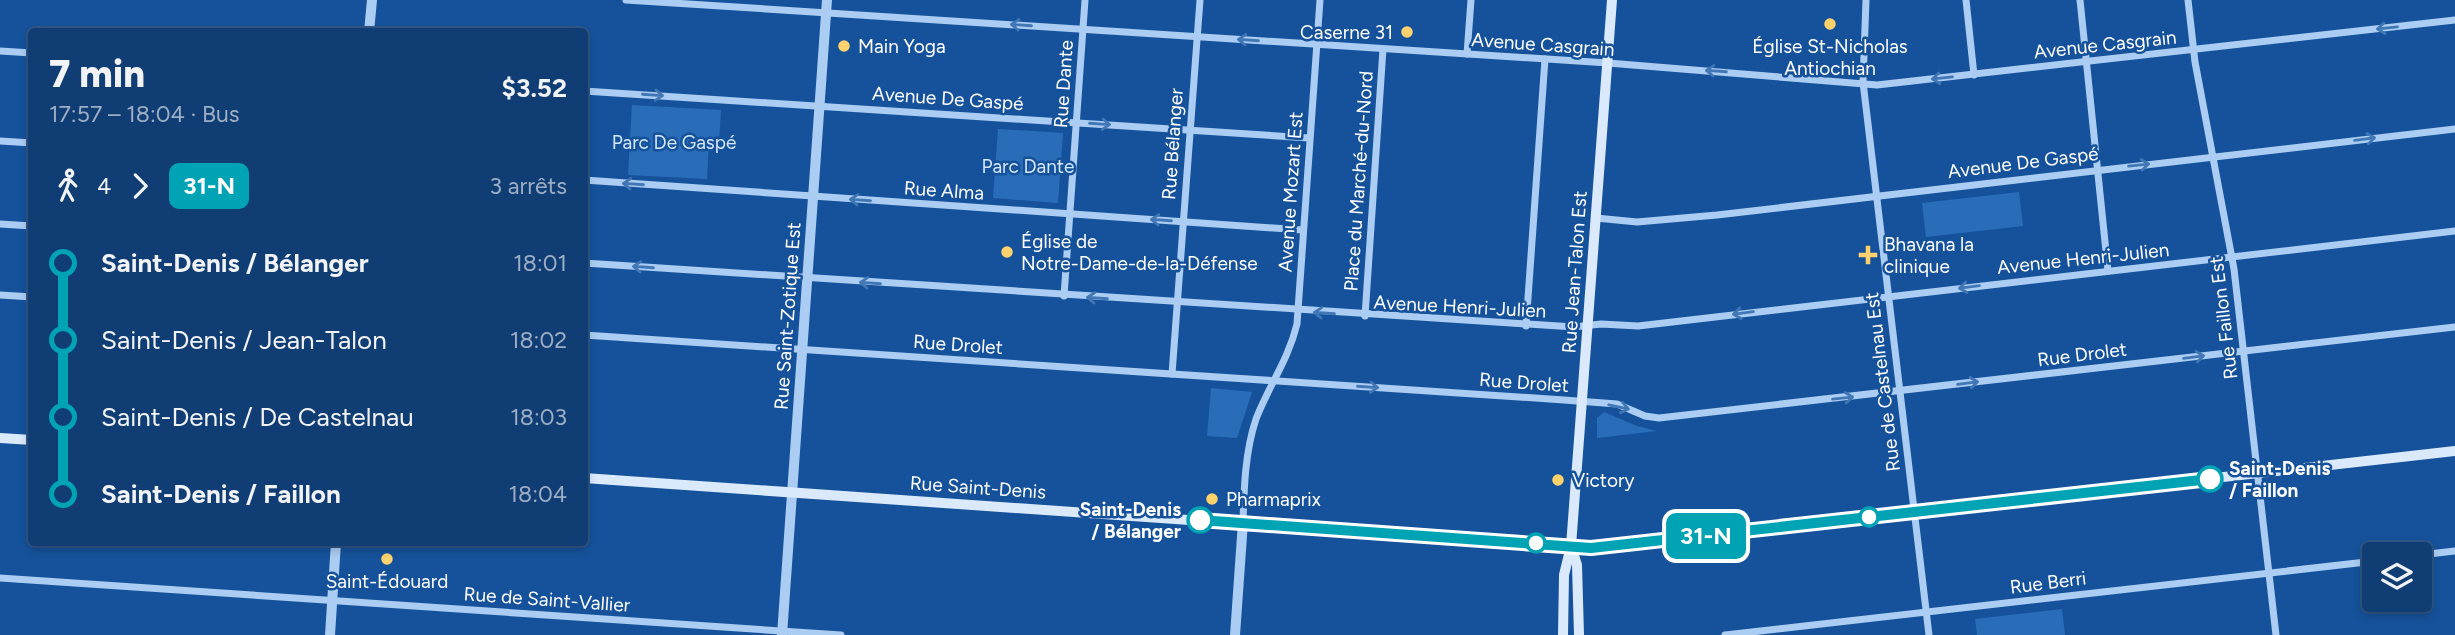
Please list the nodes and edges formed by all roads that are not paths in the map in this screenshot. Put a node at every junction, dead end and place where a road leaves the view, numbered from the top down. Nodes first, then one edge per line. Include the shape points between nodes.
1 (372, 0) edge
2 (626, 0) edge
3 (827, 0) edge
4 (1085, 0) edge
5 (1200, 0) edge
6 (1320, 0) edge
7 (1471, 0) edge
8 (1612, 0) edge
9 (1866, 0) edge
10 (1966, 0) edge
11 (2080, 0) edge
12 (2188, 0) edge
13 (826, 12) junction
14 (2455, 20) edge
15 (369, 28) edge
16 (1083, 29) junction
17 (1197, 37) junction
18 (1316, 44) junction
19 (1383, 49) junction
20 (2193, 50) junction
21 (0, 51) edge
22 (28, 53) edge
23 (1467, 54) junction
24 (1545, 59) junction
25 (2085, 62) junction
26 (1608, 63) junction
27 (1974, 75) junction
28 (1863, 82) junction
29 (588, 91) edge
30 (820, 106) junction
31 (1076, 123) junction
32 (2455, 129) edge
33 (1190, 130) junction
34 (1309, 138) junction
35 (0, 141) edge
36 (28, 143) edge
37 (2213, 156) junction
38 (2097, 170) junction
39 (588, 180) edge
40 (1877, 195) junction
41 (813, 197) junction
42 (1069, 214) junction
43 (1596, 218) junction
44 (1184, 222) junction
45 (0, 223) edge
46 (28, 226) edge
47 (1302, 230) junction
48 (2455, 231) edge
49 (2232, 256) junction
50 (588, 263) edge
51 (2108, 271) junction
52 (807, 279) junction
53 (0, 295) edge
54 (1064, 296) junction
55 (1888, 296) junction
56 (28, 297) edge
57 (1177, 303) junction
58 (1298, 311) junction
59 (1365, 316) junction
60 (1527, 326) junction
61 (1588, 326) junction
62 (2455, 327) edge
63 (588, 335) edge
64 (802, 349) junction
65 (2243, 352) junction
66 (1172, 374) junction
67 (1275, 382) junction
68 (1900, 391) junction
69 (1582, 402) junction
70 (0, 438) edge
71 (28, 440) edge
72 (2455, 451) edge
73 (2257, 474) junction
74 (588, 478) edge
75 (792, 492) junction
76 (1914, 512) junction
77 (1242, 522) junction
78 (337, 546) edge
79 (1571, 547) junction
80 (2455, 551) edge
81 (2432, 554) edge
82 (2362, 562) edge
83 (2269, 573) junction
84 (0, 578) edge
85 (333, 601) junction
86 (1926, 612) junction
87 (782, 633) edge
88 (330, 635) edge
89 (841, 635) edge
90 (1235, 635) edge
91 (1563, 635) edge
92 (1579, 635) edge
93 (1725, 635) edge
94 (1929, 635) edge
95 (2276, 635) edge

1 - 15 street
2 - 13 street, Avenue Casgrain
3 - 13 street, Rue Saint-Zotique Est
4 - 16 street, Rue Dante
5 - 17 street, Rue Bélanger
6 - 18 street, Avenue Mozart Est
7 - 23 street
8 - 26 main road, Rue Jean-Talon Est
9 - 28 street, Rue de Castelnau Est
10 - 27 street
11 - 25 street
12 - 20 street, Rue Faillon Est
16 -> 13 street, Avenue Casgrain
13 - 30 street, Rue Saint-Zotique Est
14 -> 20 street, Avenue Casgrain
16 - 17 street, Avenue Casgrain
16 - 31 street, Rue Dante
18 -> 17 street, Avenue Casgrain
17 - 33 street, Rue Bélanger
18 - 19 street, Avenue Casgrain
18 - 34 street, Avenue Mozart Est
19 - 23 street, Avenue Casgrain
19 - 59 street, Place du Marché-du-Nord
20 - 25 street, Avenue Casgrain
20 - 37 street, Rue Faillon Est
21 - 22 street
23 - 24 street, Avenue Casgrain
24 - 26 street, Avenue Casgrain
24 - 60 street
25 - 27 street, Avenue Casgrain
25 - 38 street
28 -> 26 street, Avenue Casgrain
26 - 43 main road, Rue Jean-Talon Est
27 -> 28 street, Avenue Casgrain via 1877,85
28 - 40 street, Rue de Castelnau Est
29 -> 30 street, Avenue De Gaspé
30 - 31 street, Avenue De Gaspé
30 - 41 street, Rue Saint-Zotique Est
31 -> 33 street, Avenue De Gaspé
31 - 42 street, Rue Dante
37 -> 32 street, Avenue De Gaspé
33 - 34 street, Avenue De Gaspé
33 - 44 street, Rue Bélanger
34 - 47 street, Avenue Mozart Est
35 - 36 street
38 -> 37 street, Avenue De Gaspé
37 - 49 street, Rue Faillon Est
38 - 40 street, Avenue De Gaspé
38 - 51 street
41 -> 39 street, Rue Alma
40 - 43 street, Avenue De Gaspé via 1637,222
40 - 55 street, Rue de Castelnau Est
42 -> 41 street, Rue Alma
41 - 52 street, Rue Saint-Zotique Est
44 -> 42 street, Rue Alma
42 - 54 street, Rue Dante
43 - 61 main road, Rue Jean-Talon Est
44 - 47 street, Rue Alma
44 - 57 street, Rue Bélanger
45 - 46 street
47 - 58 street, Avenue Mozart Est
48 - 49 street, Avenue Henri-Julien
49 - 51 street, Avenue Henri-Julien
49 - 65 street, Rue Faillon Est
52 -> 50 street, Avenue Henri-Julien
51 -> 55 street, Avenue Henri-Julien
54 -> 52 street, Avenue Henri-Julien
52 - 64 street, Rue Saint-Zotique Est
53 - 56 street
57 -> 54 street, Avenue Henri-Julien
55 -> 61 street, Avenue Henri-Julien via 1638,326
55 - 68 street, Rue de Castelnau Est
57 - 58 street, Avenue Henri-Julien
57 - 66 street, Rue Bélanger
59 -> 58 street, Avenue Henri-Julien
58 - 67 street, Avenue Mozart Est via 1290,351
59 - 60 street, Avenue Henri-Julien
60 - 61 street, Avenue Henri-Julien
61 - 69 main road, Rue Jean-Talon Est
62 - 65 street, Rue Drolet
63 - 64 street, Rue Drolet
64 - 66 street, Rue Drolet
64 - 75 street, Rue Saint-Zotique Est
68 -> 65 street, Rue Drolet
65 - 73 street, Rue Faillon Est
66 - 67 street, Rue Drolet
67 -> 69 street, Rue Drolet
67 - 77 street via 1249,444
69 -> 68 street, Rue Drolet via 1620,405 1659,418
68 - 76 street, Rue de Castelnau Est
69 - 79 main road, Rue Jean-Talon Est
70 - 71 main road
72 - 73 main road, Rue Saint-Denis
73 - 76 main road, Rue Saint-Denis
73 - 83 street, Rue Faillon Est
74 - 75 main road, Rue Saint-Denis
75 - 77 main road, Rue Saint-Denis
75 - 87 street, Rue Saint-Zotique Est
76 - 79 main road, Rue Saint-Denis via 1617,546
76 - 86 street, Rue de Castelnau Est
77 - 79 main road, Rue Saint-Denis
77 - 90 street
78 - 85 street
79 - 91 main road, Rue Jean-Talon Est via 1564,575
79 - 92 main road, Rue Jean-Talon Est via 1577,565
80 - 81 street
82 - 83 street, Rue Berri
83 - 86 street, Rue Berri
83 - 95 street, Rue Faillon Est
84 - 85 street, Rue de Saint-Vallier
85 - 87 street, Rue de Saint-Vallier
85 - 88 street
86 - 93 street, Rue Berri
86 - 94 street, Rue de Castelnau Est
87 - 89 street, Rue de Saint-Vallier

